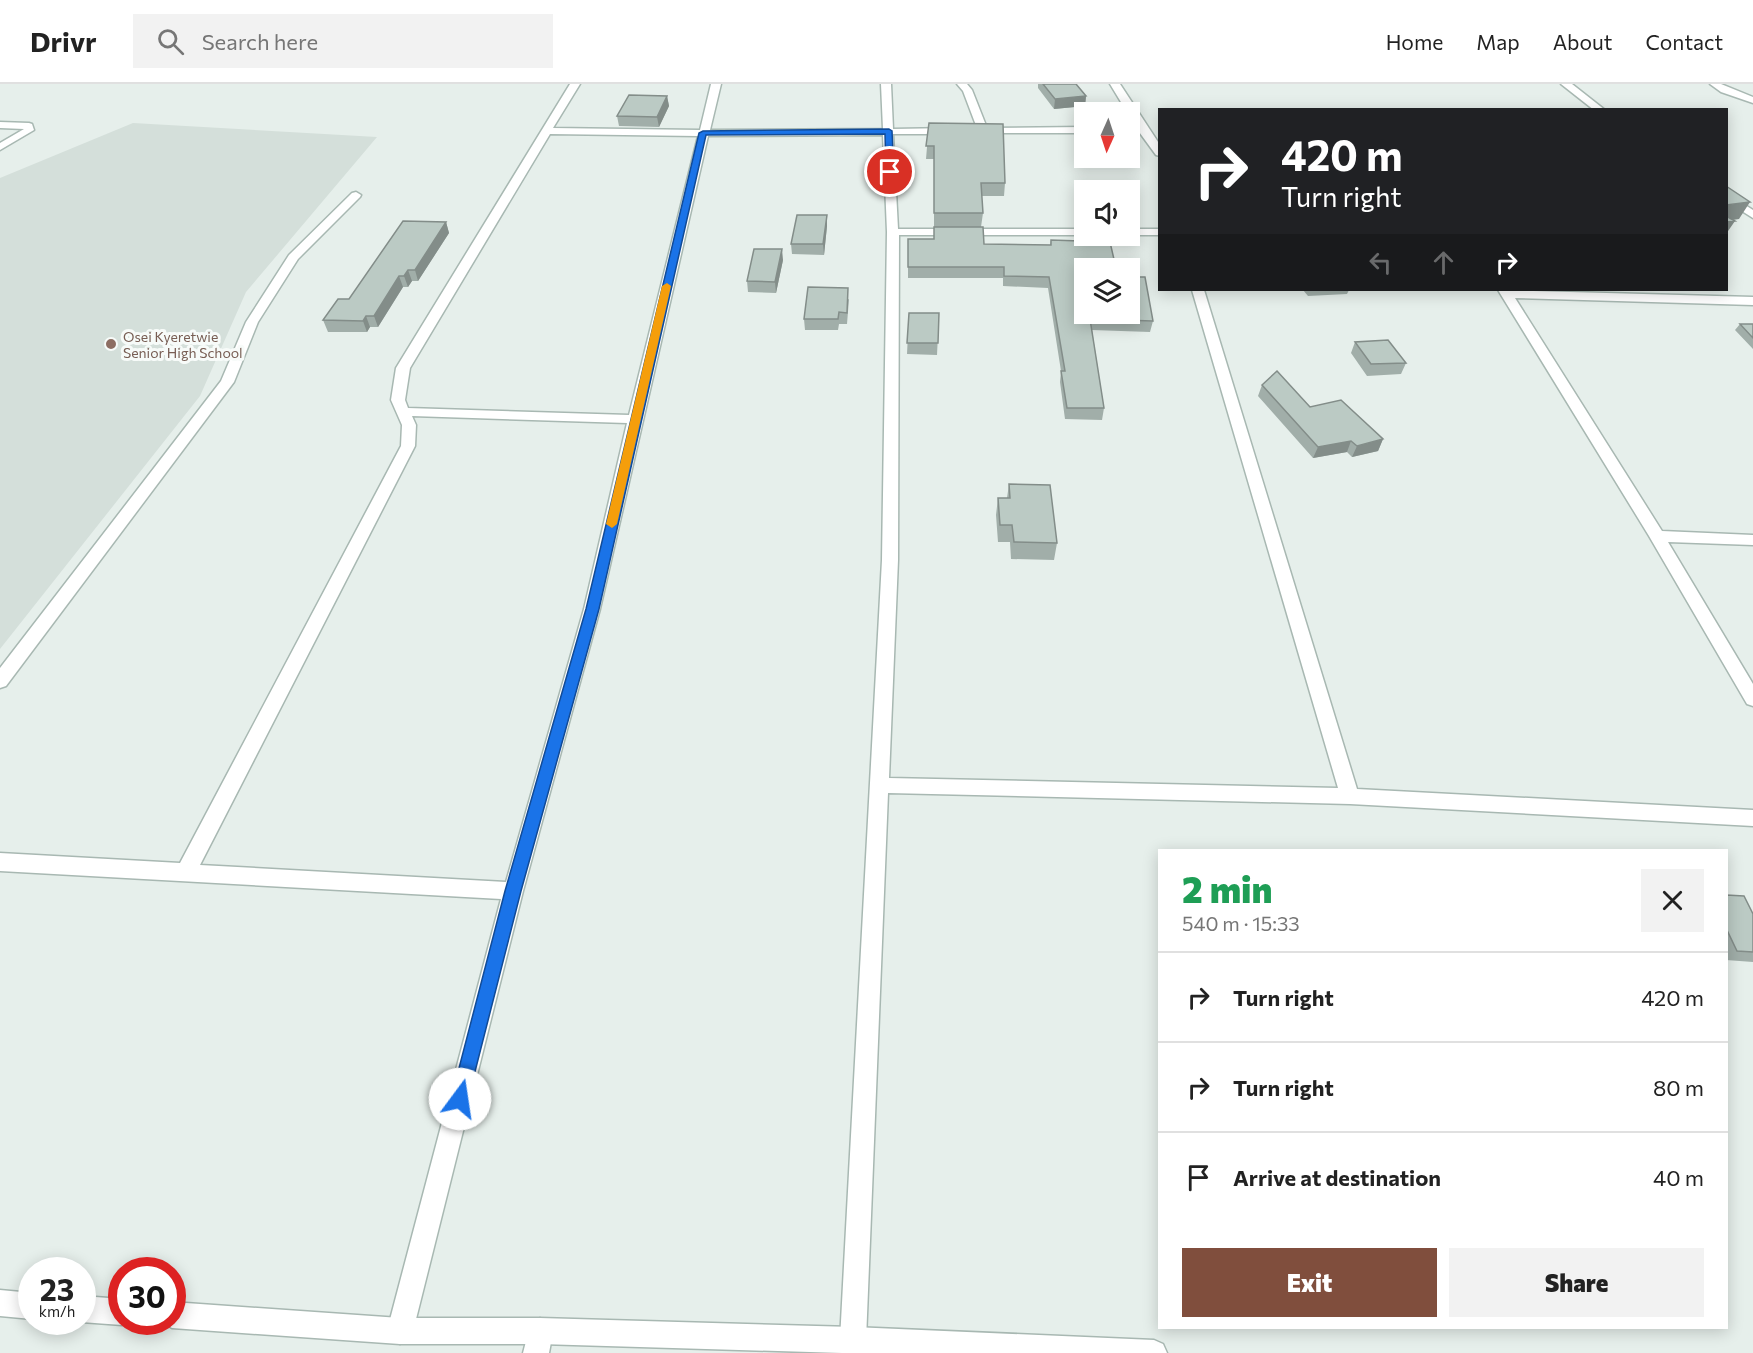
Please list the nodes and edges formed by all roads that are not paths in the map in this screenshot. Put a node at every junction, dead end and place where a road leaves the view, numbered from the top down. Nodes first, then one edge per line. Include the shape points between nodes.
1 (575, 84) edge
2 (716, 84) edge
3 (886, 84) edge
4 (962, 84) edge
5 (1115, 84) edge
6 (1566, 84) edge
7 (1715, 84) edge
8 (1753, 100) edge
9 (1598, 108) edge
10 (0, 125) edge
11 (1142, 129) joint
12 (548, 130) junction
13 (983, 130) junction
14 (1074, 130) edge
15 (889, 131) junction
16 (959, 131) edge
17 (971, 131) edge
18 (703, 133) junction
19 (0, 147) edge
20 (1158, 150) edge
21 (356, 195) dead end
22 (1728, 197) edge
23 (1753, 214) edge
24 (893, 232) junction
25 (1074, 232) edge
26 (1140, 232) edge
27 (1158, 232) edge
28 (1198, 291) edge
29 (1506, 292) edge
30 (1753, 302) edge
31 (403, 412) junction
32 (635, 419) junction
33 (1657, 536) junction
34 (1753, 540) edge
35 (0, 681) edge
36 (1753, 699) edge
37 (878, 785) junction
38 (1350, 796) junction
39 (1753, 818) edge
40 (0, 862) edge
41 (185, 873) junction
42 (513, 891) junction
43 (0, 1304) edge
44 (18, 1305) edge
45 (186, 1316) edge
46 (400, 1331) junction
47 (853, 1340) junction
48 (538, 1342) edge
49 (1154, 1353) edge

1 - 12 street
2 - 18 street
3 - 15 street
4 - 13 street
5 - 11 street
6 - 9 street
7 - 8 street
10 - 19 street via 28,126 29,130
11 - 20 street
12 - 18 street
12 - 31 street via 403,368 398,400
13 - 14 street
13 - 17 street
15 - 16 street
15 - 18 street
15 - 24 street
18 - 32 street
21 - 35 street via 293,257 252,322 227,382
22 - 23 street
24 - 25 street
24 - 37 street via 890,560
26 - 27 street
28 - 38 street
29 - 30 street
29 - 33 street
31 - 32 street
31 - 41 street via 408,425 408,446
32 - 42 street via 592,609
33 - 34 street
33 - 36 street
37 - 38 street
37 - 47 street
38 - 39 street
40 - 41 street
41 - 42 street
42 - 46 street
43 - 44 street
45 - 46 street
46 - 48 street
47 - 48 street
47 - 49 street

